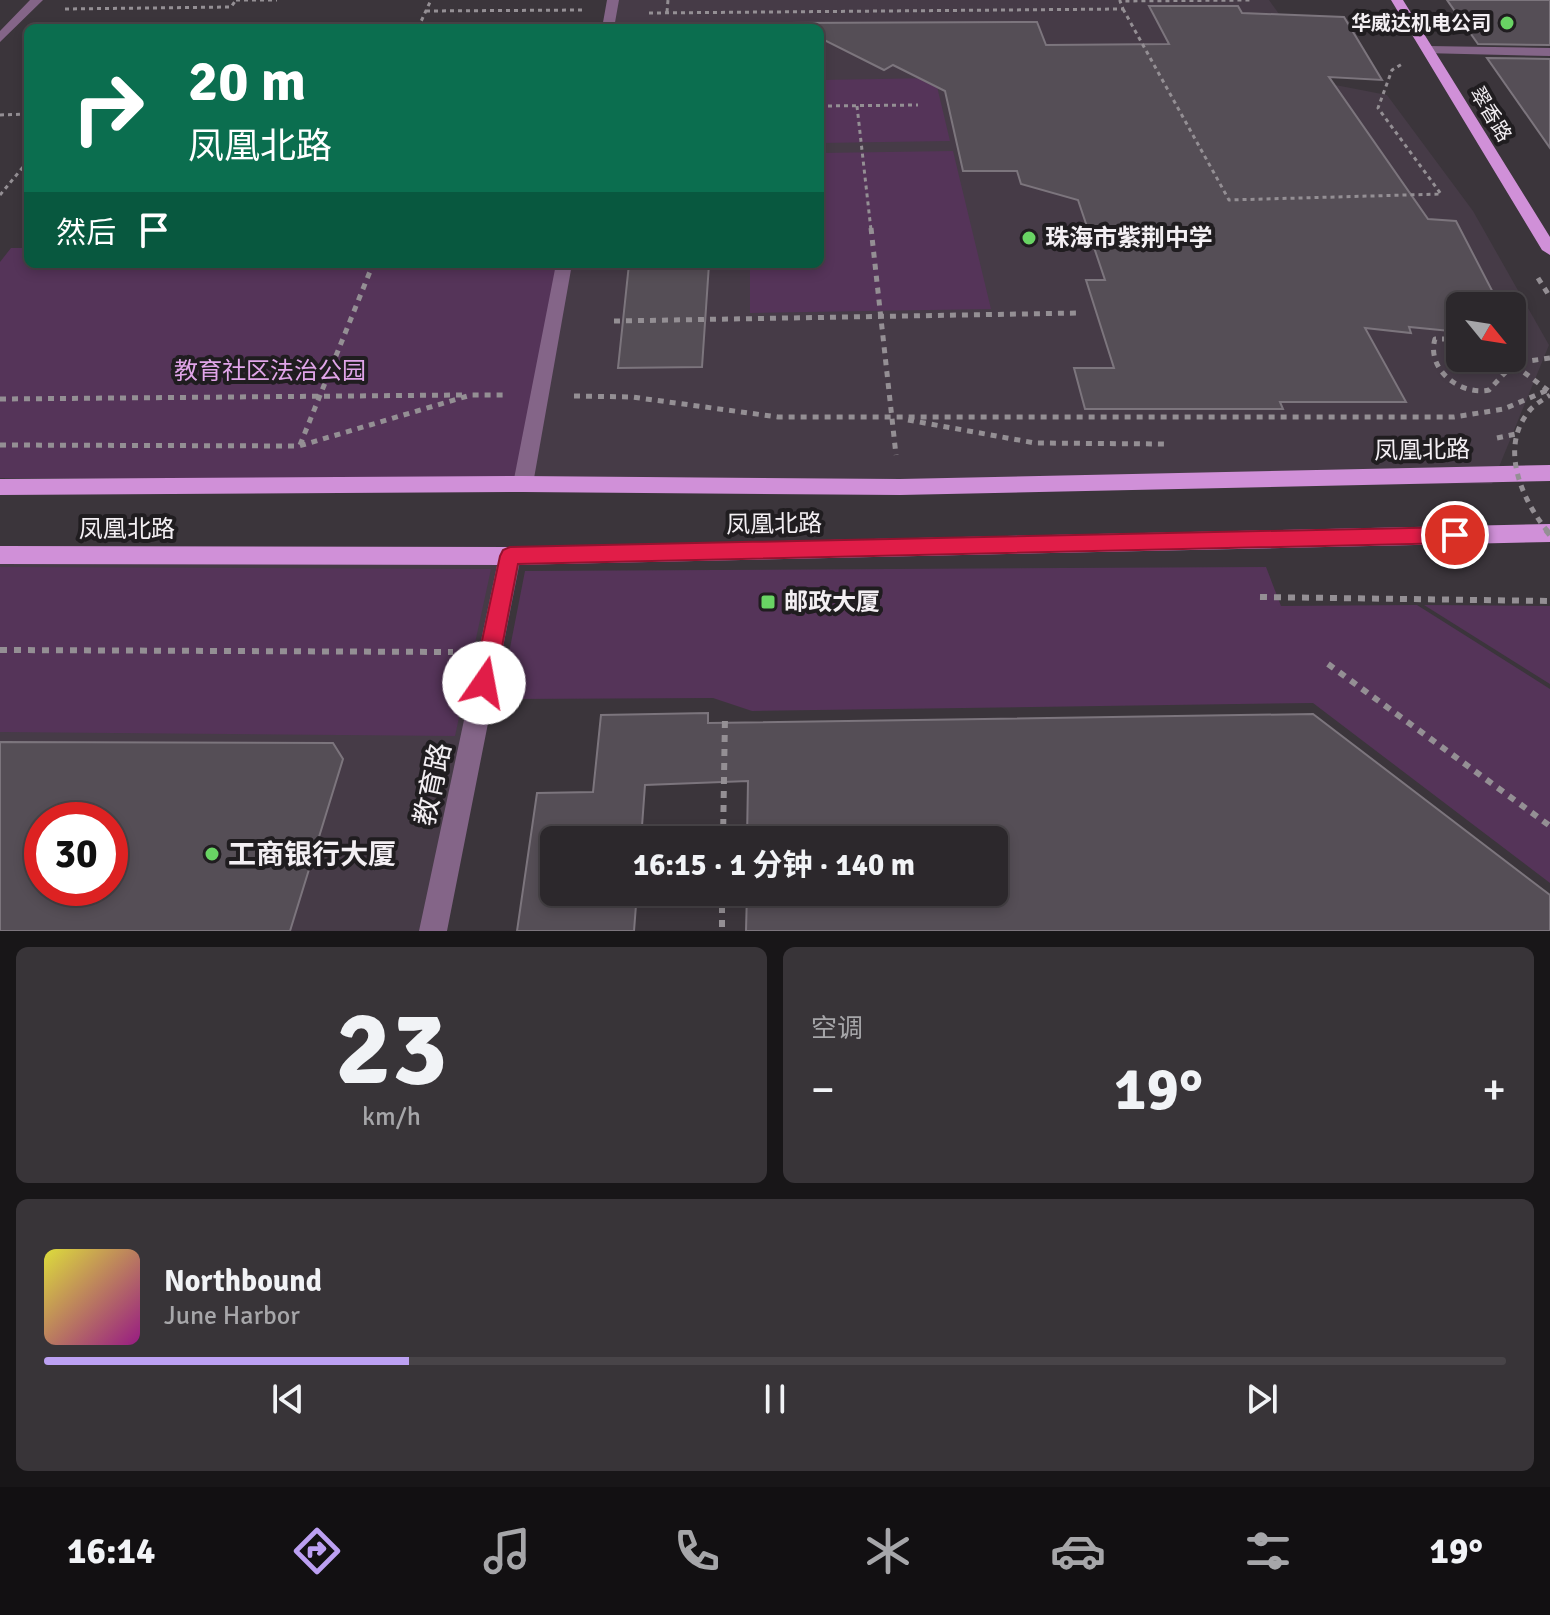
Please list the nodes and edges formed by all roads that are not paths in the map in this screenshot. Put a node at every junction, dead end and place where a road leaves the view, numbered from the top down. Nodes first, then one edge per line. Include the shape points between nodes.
1 (1397, 0) edge
2 (32, 4) edge
3 (0, 38) edge
4 (1428, 50) junction
5 (1550, 52) edge
6 (1550, 250) edge
7 (563, 268) edge
8 (1550, 473) edge
9 (523, 484) junction
10 (0, 487) edge
11 (1550, 534) edge
12 (0, 555) edge
13 (510, 556) junction
14 (433, 931) edge

1 - 4 main road, 翠香路
2 - 3 street
4 - 5 street
4 - 6 main road, 翠香路
7 - 9 street
8 - 9 main road, 凤凰北路 via 900,487
9 - 10 main road, 凤凰北路
11 - 13 main road, 凤凰北路
12 - 13 main road, 凤凰北路
13 - 14 street, 教育路

